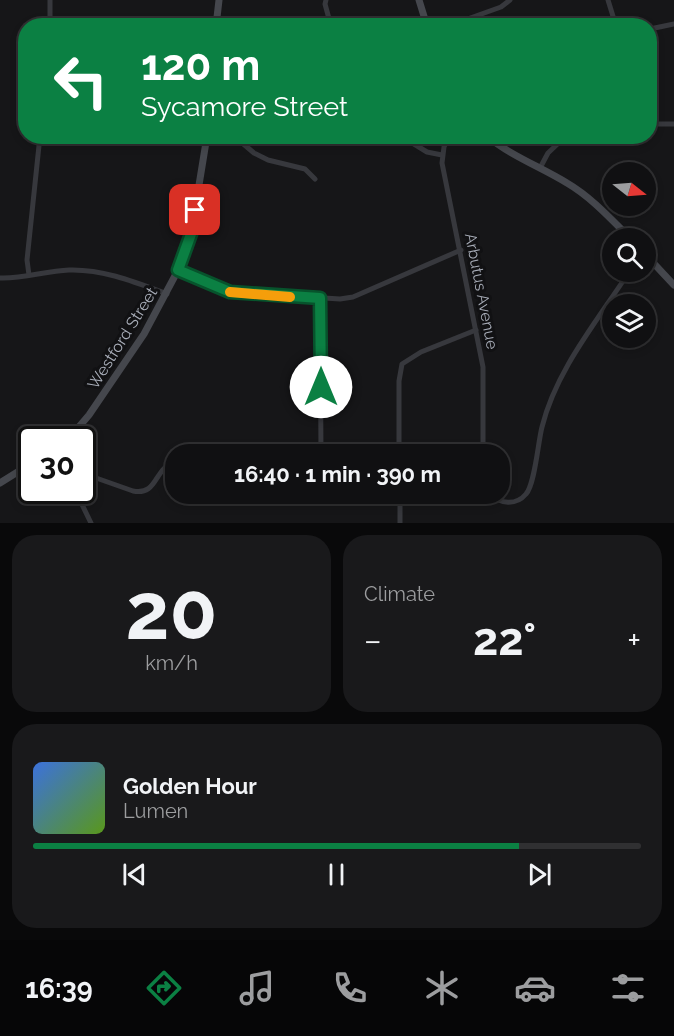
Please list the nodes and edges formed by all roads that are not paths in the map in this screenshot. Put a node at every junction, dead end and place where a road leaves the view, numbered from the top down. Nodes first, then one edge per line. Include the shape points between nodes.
1 (50, 0) edge
2 (219, 0) edge
3 (326, 0) edge
4 (419, 0) edge
5 (510, 0) edge
6 (608, 0) edge
7 (51, 18) edge
8 (217, 18) edge
9 (328, 18) edge
10 (425, 18) edge
11 (470, 18) edge
12 (614, 18) edge
13 (674, 24) edge
14 (657, 28) edge
15 (657, 124) edge
16 (674, 124) edge
17 (39, 144) edge
18 (206, 144) edge
19 (243, 144) edge
20 (414, 144) edge
21 (447, 144) edge
22 (498, 144) edge
23 (558, 144) edge
24 (442, 155) junction
25 (540, 168) junction
26 (315, 179) dead end
27 (619, 228) edge
28 (461, 250) junction
29 (656, 266) edge
30 (178, 270) junction
31 (29, 275) junction
32 (0, 278) edge
33 (622, 282) edge
34 (674, 285) edge
35 (167, 294) junction
36 (320, 298) junction
37 (476, 330) junction
38 (80, 426) edge
39 (321, 444) edge
40 (399, 444) edge
41 (483, 444) edge
42 (165, 468) edge
43 (18, 472) edge
44 (96, 478) edge
45 (0, 483) edge
46 (510, 502) edge
47 (82, 504) edge
48 (400, 504) edge
49 (91, 523) edge
50 (400, 523) edge

1 - 7 street
2 - 8 main road
3 - 9 street
4 - 10 main road
5 - 11 street
6 - 12 street
13 - 14 street
15 - 16 street
17 - 31 street via 27,260
18 - 30 main road, Westford Street via 191,234
19 - 26 street via 268,160 305,169
20 - 24 street
21 - 24 street
22 - 25 main road
23 - 25 street
24 - 28 street, Arbutus Avenue
25 - 27 main road via 590,200
28 - 36 street via 353,297
28 - 37 street, Arbutus Avenue
29 - 34 main road
30 - 35 main road, Westford Street
30 - 36 street via 230,292
31 - 32 street
31 - 35 street via 67,270 98,272
33 - 46 street via 556,388 541,428 528,491
35 - 38 main road, Westford Street
36 - 39 street
37 - 40 street via 402,364
37 - 41 street, Arbutus Avenue via 484,376
42 - 44 street via 149,490 142,492
43 - 45 main road
47 - 49 street
48 - 50 street

